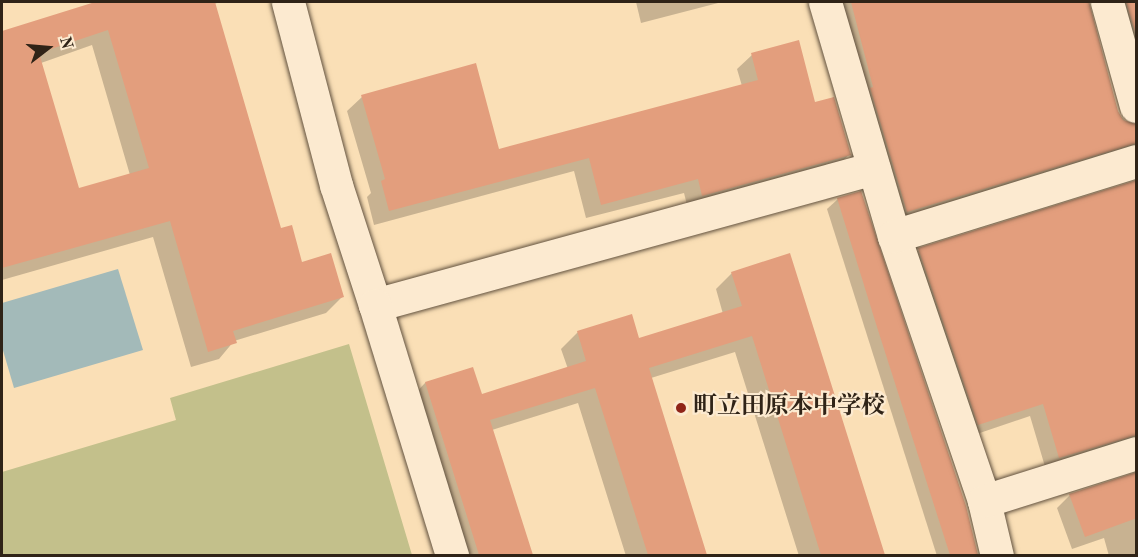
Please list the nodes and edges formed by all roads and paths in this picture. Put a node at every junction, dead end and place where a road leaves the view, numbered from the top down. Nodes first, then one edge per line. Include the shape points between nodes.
1 (288, 2) edge
2 (825, 2) edge
3 (1107, 2) edge
4 (1137, 106) edge
5 (1137, 161) edge
6 (874, 168) junction
7 (894, 236) junction
8 (375, 305) junction
9 (1137, 453) edge
10 (984, 501) junction
11 (452, 555) edge
12 (997, 555) edge

1 - 8 street via 336,185
2 - 6 street
3 - 4 street
5 - 7 street
6 - 7 street
6 - 8 street
7 - 10 street
8 - 11 street
9 - 10 street
10 - 12 street

